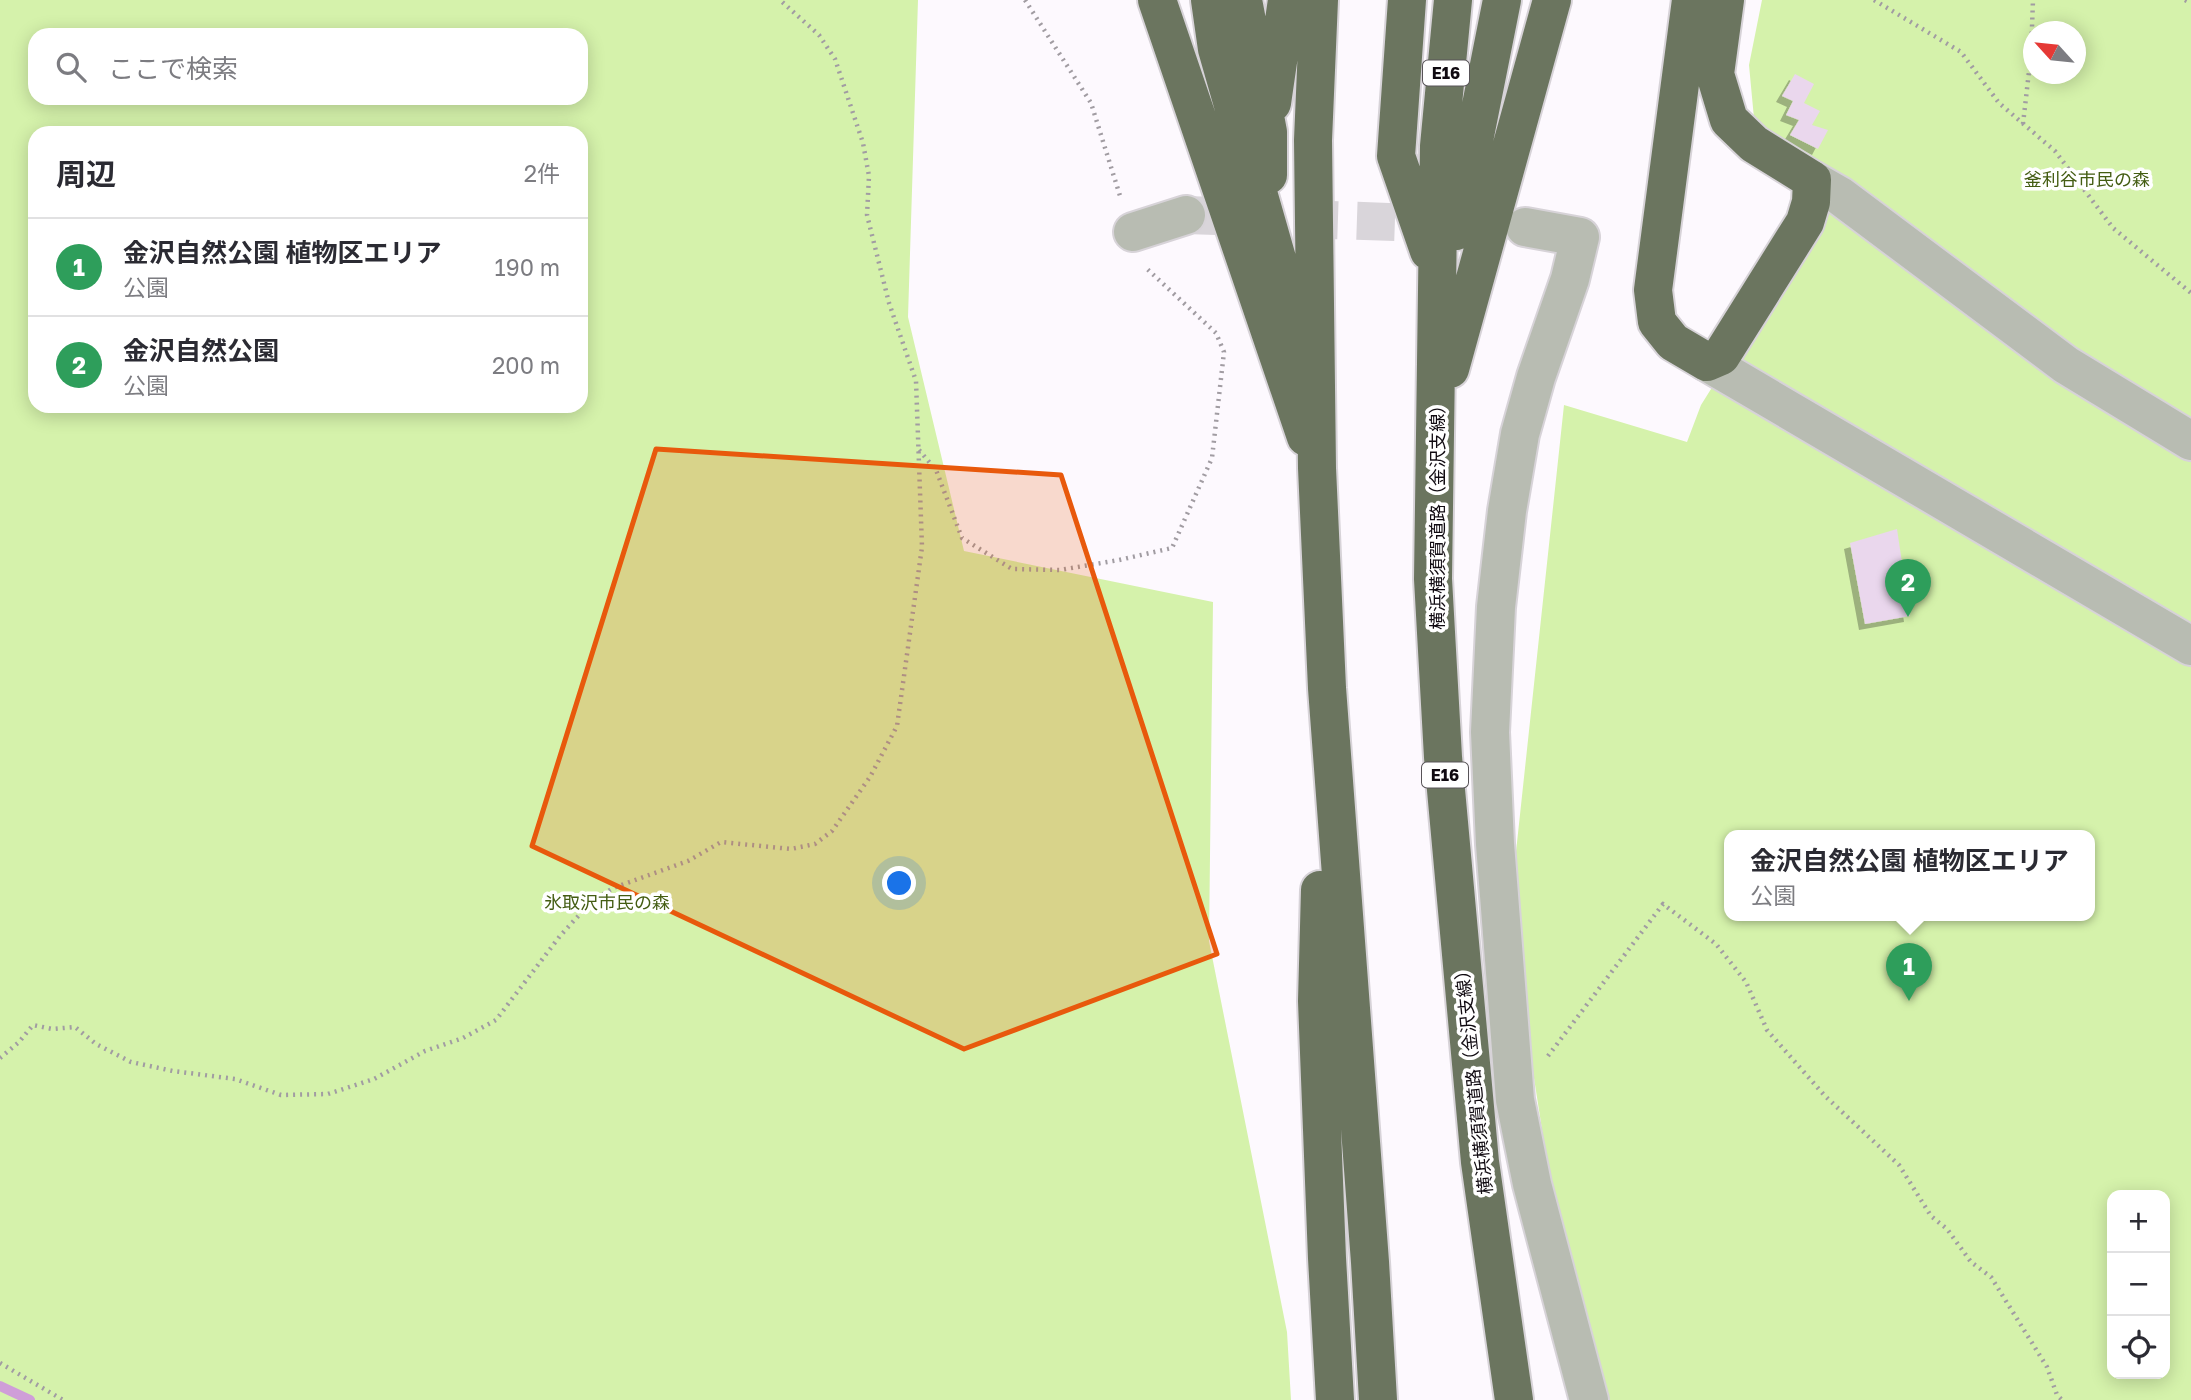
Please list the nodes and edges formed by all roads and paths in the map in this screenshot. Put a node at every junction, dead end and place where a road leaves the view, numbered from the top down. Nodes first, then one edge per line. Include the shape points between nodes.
1 (780, 0) edge
2 (1025, 0) edge
3 (1157, 0) edge
4 (1210, 0) edge
5 (1243, 0) edge
6 (1287, 0) edge
7 (1319, 0) edge
8 (1345, 0) edge
9 (1407, 0) edge
10 (1445, 0) edge
11 (1453, 0) edge
12 (1482, 0) edge
13 (1502, 0) edge
14 (1552, 0) edge
15 (1691, 0) edge
16 (1725, 0) edge
17 (1874, 0) edge
18 (2033, 0) edge
19 (2185, 0) edge
20 (2191, 3) edge
21 (1448, 54) junction
22 (1316, 81) junction
23 (1485, 86) junction
24 (2023, 124) junction
25 (1268, 132) junction
26 (1812, 180) junction
27 (1186, 215) tunnel mouth
28 (1268, 226) junction
29 (1525, 227) dead end
30 (1133, 232) junction
31 (1438, 279) junction
32 (2191, 293) edge
33 (1437, 321) junction
34 (1707, 362) junction
35 (1317, 395) junction
36 (1436, 419) junction
37 (2191, 440) edge
38 (918, 449) junction
39 (1317, 468) junction
40 (2191, 646) edge
41 (1327, 688) junction
42 (1548, 1057) dead end
43 (0, 1058) edge
44 (0, 1363) edge
45 (63, 1400) edge
46 (1335, 1400) edge
47 (1378, 1400) edge
48 (1514, 1400) edge
49 (1589, 1400) edge
50 (2062, 1400) edge

1 - 38 path via 819,35 835,59 863,143 869,176 867,215 889,303 916,381
2 - 30 path via 1091,103
3 - 39 highway
4 - 28 highway via 1217,49
5 - 25 highway
6 - 25 highway
7 - 22 highway
8 - 22 highway
9 - 31 highway via 1396,156
10 - 21 highway
11 - 21 highway, 横浜横須賀道路（金沢支線） / E16
12 - 23 highway
13 - 23 highway
14 - 36 highway
15 - 34 highway via 1653,290 1657,321 1673,342
16 - 26 highway via 1715,74 1728,120 1754,144
17 - 24 path via 1961,52 1998,103
18 - 24 path
19 - 20 path
21 - 31 highway, 横浜横須賀道路（金沢支線） / E16 via 1439,146
22 - 35 highway
23 - 33 highway
24 - 32 path via 2055,151 2113,228
25 - 28 highway
26 - 34 highway via 1805,222 1721,356
26 - 37 lane via 2066,365
27 - 30 lane
28 - 35 highway
29 - 49 lane via 1580,237 1520,434 1507,511 1496,607 1490,732 1495,844 1515,1100 1532,1184
30 - 38 path via 1145,268 1216,333 1224,352 1212,458 1172,548 1059,570 1012,569 962,538 936,470
31 - 33 highway, 横浜横須賀道路（金沢支線） / E16
33 - 36 highway, 横浜横須賀道路（金沢支線） / E16
34 - 40 lane
35 - 39 highway
36 - 48 highway, 横浜横須賀道路（金沢支線） / E16 via 1433,579 1443,757 1480,1162
38 - 43 path via 922,547 897,726 870,777 832,831 815,844 791,849 721,842 688,861 613,888 591,902 496,1020 374,1079 328,1094 281,1094 235,1079 131,1062 75,1027 33,1025
39 - 41 highway
41 - 46 highway via 1317,1001
41 - 47 highway
42 - 50 path via 1663,904 1716,944 1746,982 1767,1030 1825,1097 1899,1165 1931,1216 1947,1229 1971,1262 1991,1277 2047,1367
44 - 45 path

